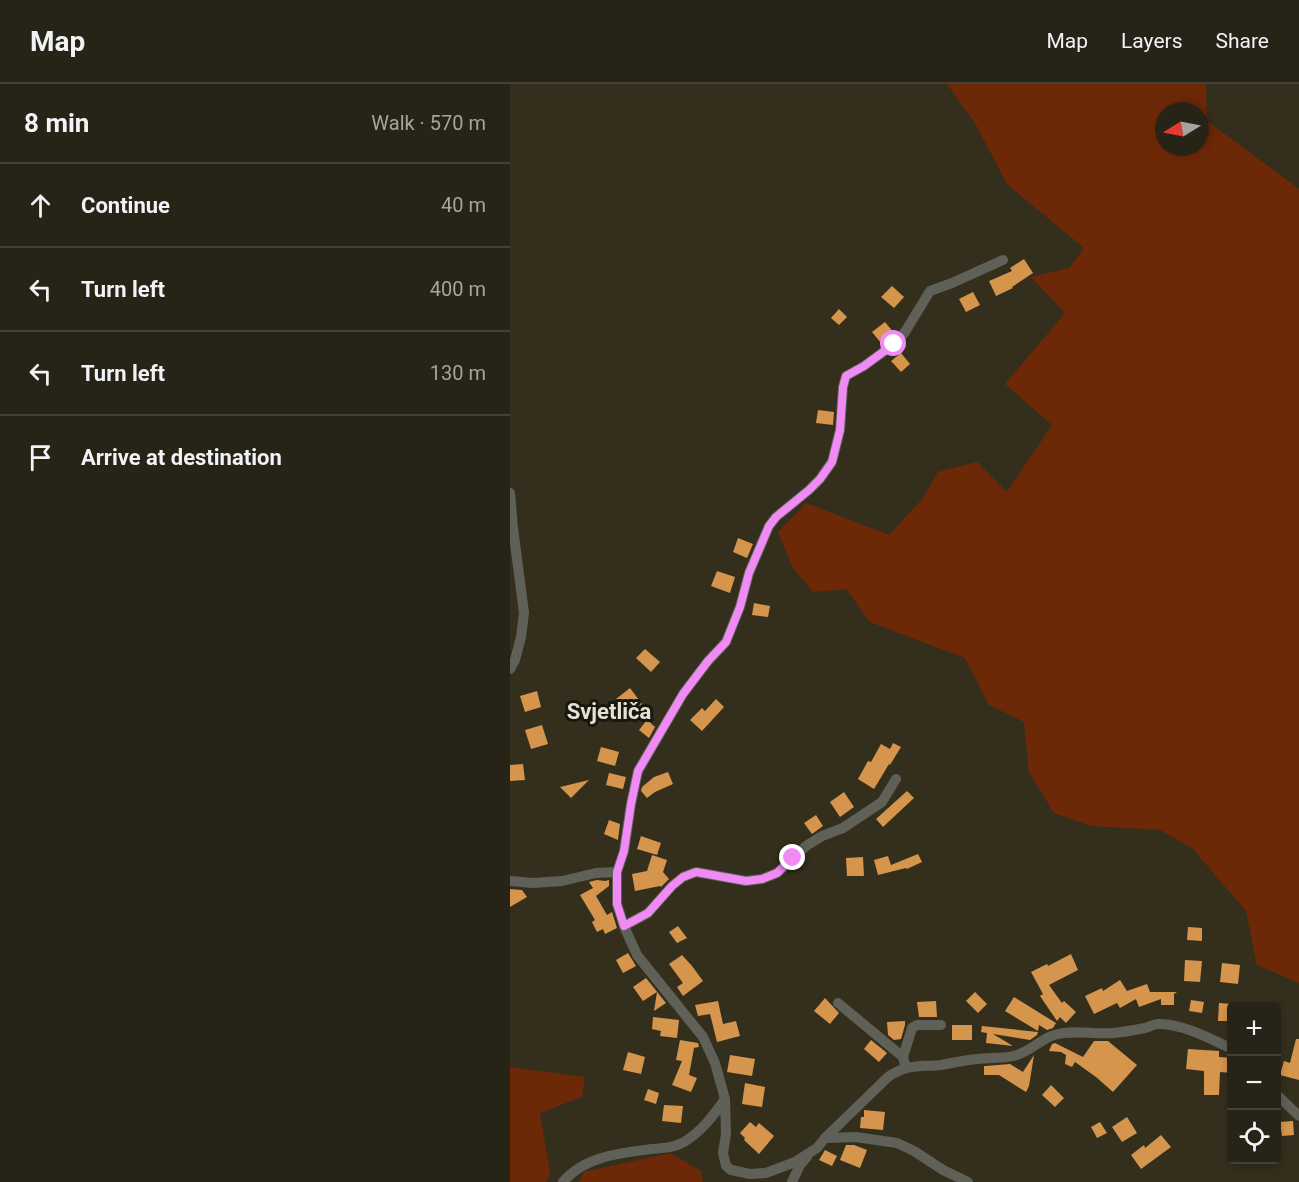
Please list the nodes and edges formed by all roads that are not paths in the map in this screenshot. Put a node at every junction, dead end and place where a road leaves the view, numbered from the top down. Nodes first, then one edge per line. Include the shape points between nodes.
1 (1003, 260) dead end
2 (510, 493) edge
3 (510, 669) edge
4 (896, 779) dead end
5 (617, 872) junction
6 (510, 881) edge
7 (624, 926) junction
8 (838, 1003) dead end
9 (942, 1025) dead end
10 (1227, 1047) edge
11 (904, 1062) junction
12 (724, 1099) junction
13 (1281, 1099) edge
14 (1299, 1116) edge
15 (825, 1138) junction
16 (808, 1154) junction
17 (563, 1182) edge
18 (792, 1182) edge
19 (968, 1182) edge

1 - 5 street via 930,291 894,344 846,376 832,462 820,479 769,526 726,642 683,694 638,771
2 - 3 street via 524,613
4 - 7 street via 882,802 806,846 777,873 746,881 696,872 672,886 648,913
5 - 6 street via 552,882
5 - 7 street via 617,904
7 - 12 street via 637,955 703,1037 715,1063
8 - 11 street
9 - 11 street via 912,1028
10 - 11 street via 1178,1027 1157,1024 1116,1033 1056,1034 1015,1056 939,1065
11 - 15 street
12 - 16 street via 723,1153 731,1170 766,1173
12 - 17 street via 705,1126 684,1143 591,1161
13 - 14 street
15 - 16 street
15 - 19 street via 856,1137 897,1143
16 - 18 street

